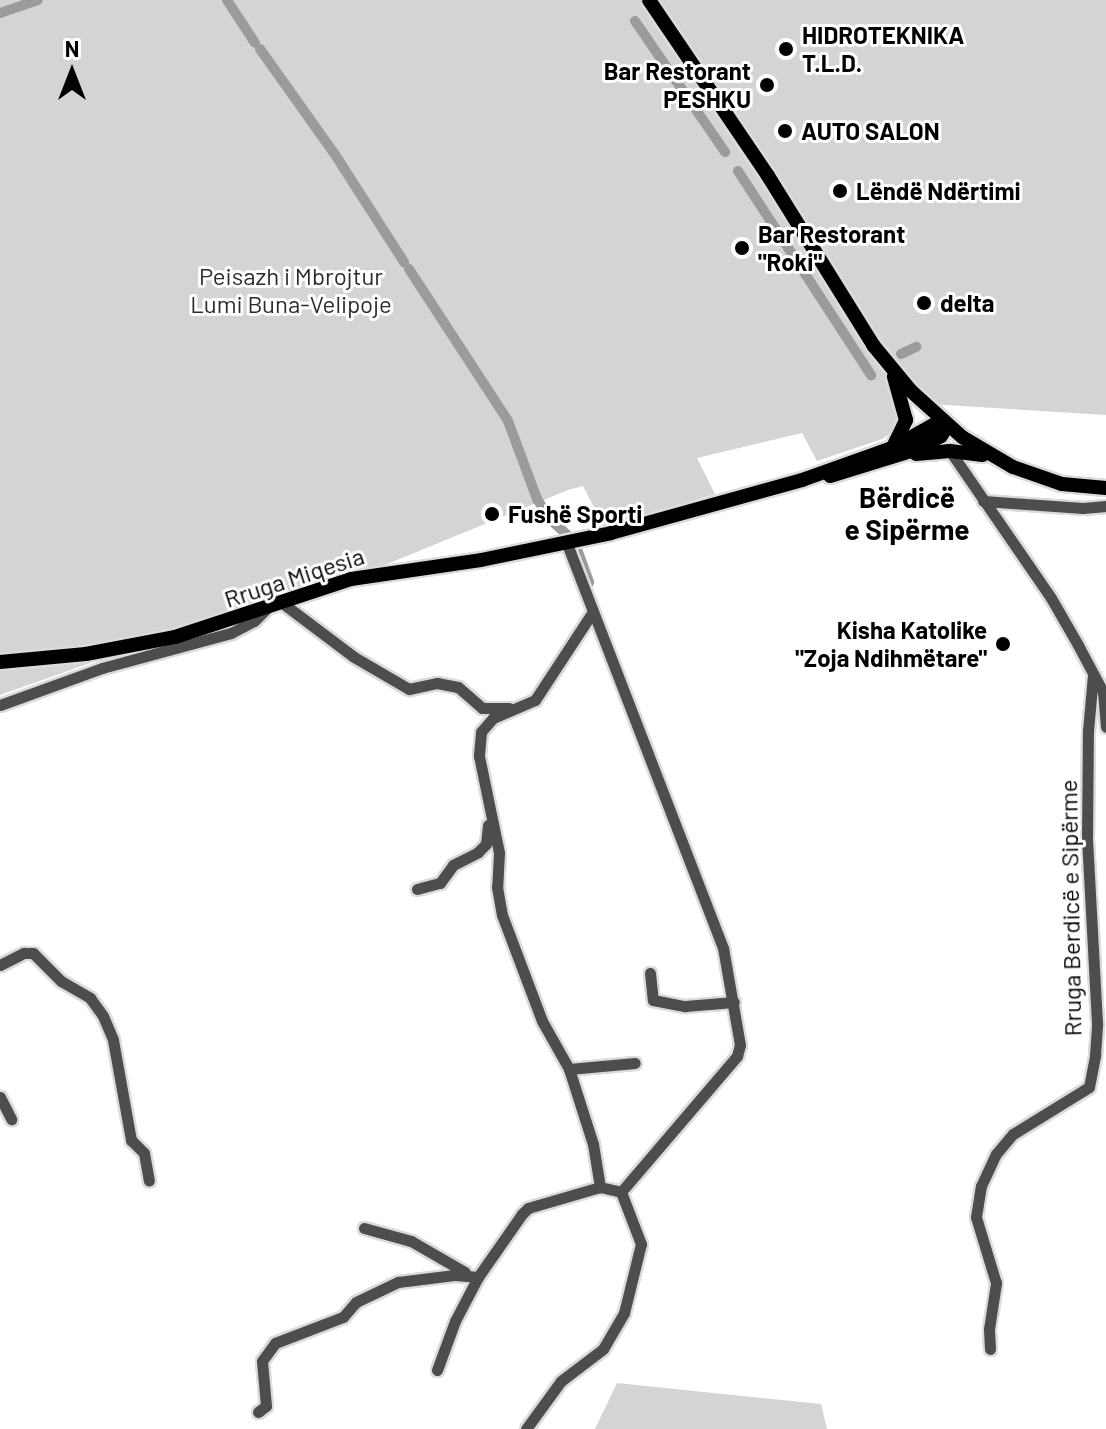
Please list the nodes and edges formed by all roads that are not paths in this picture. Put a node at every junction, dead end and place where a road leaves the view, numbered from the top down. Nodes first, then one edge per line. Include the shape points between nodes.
1 (649, 0) edge
2 (892, 369) junction
3 (945, 422) junction
4 (950, 451) junction
5 (896, 452) junction
6 (998, 459) junction
7 (1106, 488) edge
8 (983, 501) junction
9 (1106, 506) edge
10 (569, 543) junction
11 (274, 605) junction
12 (592, 613) junction
13 (0, 662) edge
14 (1093, 675) junction
15 (0, 705) edge
16 (514, 708) junction
17 (1106, 727) edge
18 (489, 804) junction
19 (417, 889) dead end
20 (0, 965) edge
21 (650, 973) dead end
22 (734, 1002) junction
23 (635, 1063) dead end
24 (569, 1069) junction
25 (0, 1097) edge
26 (11, 1119) dead end
27 (149, 1181) dead end
28 (600, 1187) junction
29 (621, 1192) junction
30 (364, 1228) dead end
31 (475, 1276) junction
32 (990, 1349) dead end
33 (437, 1370) dead end
34 (258, 1412) dead end
35 (526, 1429) edge

1 - 2 main road
2 - 3 main road
2 - 5 main road via 906,412
3 - 5 main road, Rruga Miqesia
3 - 6 main road
4 - 5 main road
4 - 6 main road
4 - 8 street
5 - 10 main road, Rruga Miqesia
6 - 7 main road via 1044,479
8 - 9 street
8 - 14 street via 1051,598
10 - 11 main road, Rruga Miqesia via 376,574
10 - 12 street
11 - 13 main road, Rruga Miqesia via 175,637 86,654
11 - 15 street via 231,633 102,668
11 - 16 street via 409,689 437,683 458,687 482,708
12 - 16 street via 535,700
12 - 22 street via 723,948
14 - 17 street via 1103,692
14 - 32 street, Rruga Berdicë e Sipërme via 1087,840 1095,1055 1089,1087 1013,1134 981,1186 976,1217 996,1283
16 - 18 street via 493,718 481,732 479,756
18 - 19 street via 486,844 453,865 440,883
18 - 24 street via 499,853 502,915 542,1021
20 - 27 street via 33,953 61,981 90,998 103,1016 113,1040 131,1140 144,1153
21 - 22 street via 653,1000 685,1006
22 - 29 street via 737,1056
23 - 24 street
24 - 28 street via 593,1144
25 - 26 street
28 - 29 street
28 - 31 street via 528,1208
29 - 35 street via 641,1244 624,1313 603,1349 561,1381
30 - 31 street via 411,1241
31 - 33 street
31 - 34 street via 398,1282 356,1302 343,1317 275,1343 262,1361 266,1406

